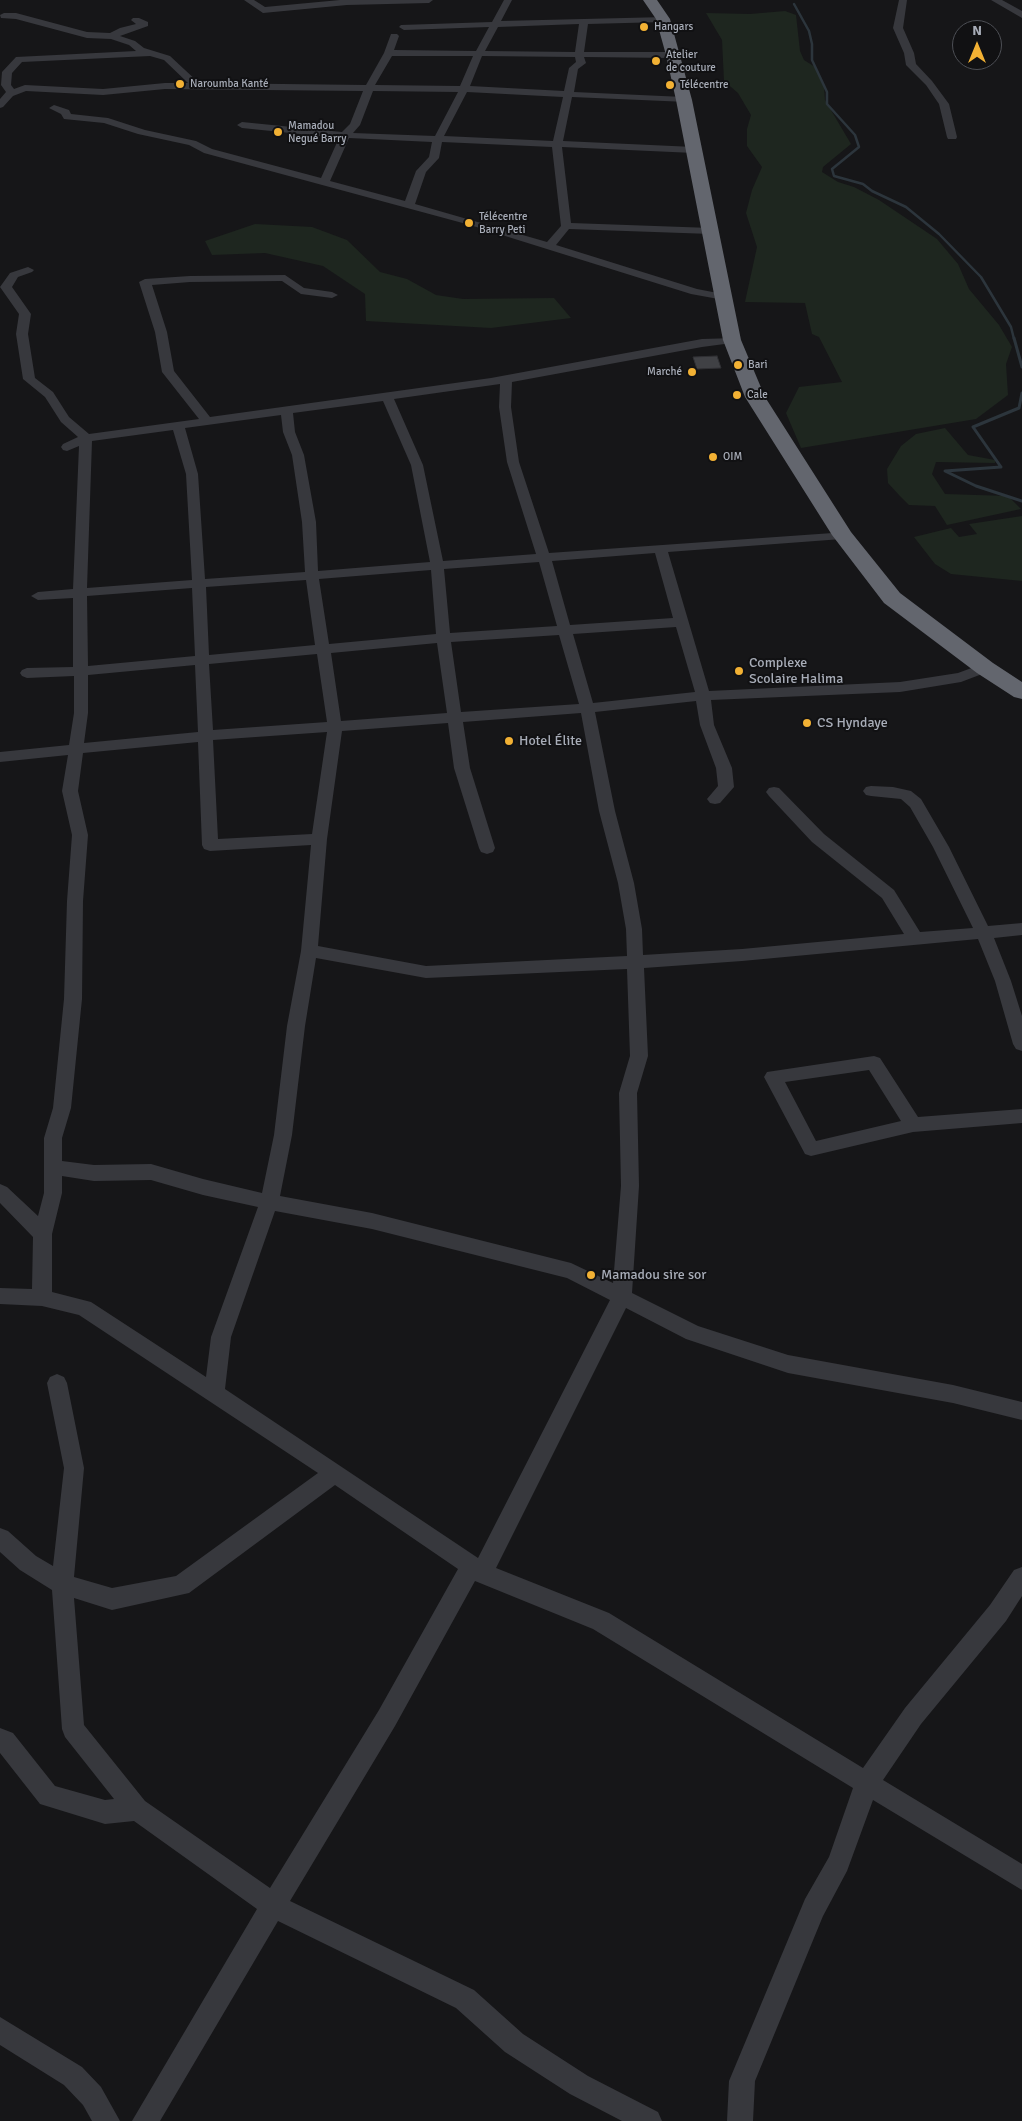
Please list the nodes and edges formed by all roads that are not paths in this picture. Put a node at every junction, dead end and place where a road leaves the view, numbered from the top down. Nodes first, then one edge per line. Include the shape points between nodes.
1 (248, 0) edge
2 (429, 0) edge
3 (508, 0) edge
4 (650, 0) edge
5 (903, 0) edge
6 (997, 1) edge
7 (1022, 3) edge
8 (1022, 15) edge
9 (4, 16) dead end
10 (44, 17) dead end
11 (662, 19) junction
12 (136, 20) dead end
13 (584, 22) junction
14 (496, 24) junction
15 (53, 26) junction
16 (404, 27) dead end
17 (112, 36) junction
18 (394, 36) dead end
19 (132, 43) junction
20 (151, 53) junction
21 (388, 53) junction
22 (123, 54) junction
23 (478, 55) junction
24 (579, 55) junction
25 (673, 55) junction
26 (196, 86) junction
27 (369, 88) junction
28 (9, 89) junction
29 (464, 89) junction
30 (568, 94) junction
31 (684, 100) junction
32 (0, 105) edge
33 (54, 108) dead end
34 (242, 125) dead end
35 (345, 135) junction
36 (952, 137) dead end
37 (438, 139) junction
38 (557, 144) junction
39 (694, 150) junction
40 (324, 182) junction
41 (409, 205) junction
42 (566, 226) junction
43 (711, 231) junction
44 (550, 246) junction
45 (28, 270) dead end
46 (332, 295) dead end
47 (724, 298) junction
48 (732, 340) junction
49 (506, 379) junction
50 (387, 396) junction
51 (287, 410) junction
52 (207, 421) junction
53 (178, 425) junction
54 (86, 438) junction
55 (67, 448) dead end
56 (842, 535) junction
57 (660, 549) junction
58 (544, 557) junction
59 (437, 564) junction
60 (312, 576) junction
61 (199, 585) junction
62 (80, 593) junction
63 (38, 596) dead end
64 (681, 622) junction
65 (565, 630) junction
66 (443, 638) junction
67 (323, 648) junction
68 (202, 660) junction
69 (985, 668) junction
70 (81, 671) junction
71 (27, 673) dead end
72 (1022, 692) edge
73 (704, 696) junction
74 (587, 708) junction
75 (455, 717) junction
76 (335, 728) junction
77 (204, 736) junction
78 (76, 747) junction
79 (0, 756) edge
80 (871, 791) dead end
81 (774, 792) dead end
82 (715, 799) dead end
83 (319, 840) junction
84 (487, 848) dead end
85 (1022, 929) edge
86 (983, 932) junction
87 (915, 938) junction
88 (309, 951) junction
89 (636, 962) junction
90 (1022, 1044) edge
91 (1022, 1116) edge
92 (912, 1125) junction
93 (55, 1167) junction
94 (0, 1192) edge
95 (269, 1202) junction
96 (43, 1234) junction
97 (0, 1296) edge
98 (622, 1297) junction
99 (42, 1298) junction
100 (56, 1383) dead end
101 (214, 1393) junction
102 (1022, 1411) edge
103 (334, 1472) junction
104 (0, 1538) edge
105 (476, 1570) junction
106 (1022, 1577) edge
107 (62, 1584) junction
108 (0, 1740) edge
109 (867, 1783) junction
110 (137, 1809) junction
111 (1022, 1878) edge
112 (274, 1906) junction
113 (0, 2030) edge
114 (107, 2121) edge
115 (145, 2121) edge
116 (649, 2121) edge
117 (740, 2121) edge

1 - 2 street via 263,10 347,2
3 - 14 street
4 - 11 highway
5 - 36 street via 898,28 911,65 944,104
6 - 7 street
6 - 8 street
9 - 15 street
10 - 15 street via 55,24
11 - 13 street
11 - 25 highway
12 - 17 street via 145,24
13 - 14 street
13 - 24 street
14 - 16 street
14 - 23 street
15 - 17 street via 87,35
17 - 19 street
18 - 21 street
19 - 20 street
19 - 22 street
20 - 22 street
20 - 26 street via 167,58
21 - 23 street
21 - 27 street
22 - 28 street via 19,59 6,72
23 - 24 street
23 - 29 street
24 - 25 street
24 - 30 street via 581,64 574,68
25 - 31 highway
26 - 27 street
26 - 28 street via 103,92
27 - 29 street
27 - 35 street via 355,125
28 - 32 street
29 - 30 street
29 - 37 street
30 - 31 street
30 - 38 street
31 - 39 highway
33 - 40 street via 66,112 67,117 105,120 142,132 192,142 208,152
34 - 35 street
35 - 37 street
35 - 40 street
37 - 38 street
37 - 41 street via 434,158 421,171
38 - 39 street
38 - 42 street
39 - 43 highway
40 - 41 street
41 - 44 street
42 - 43 street
42 - 44 street
43 - 47 highway
44 - 47 street via 694,292
45 - 54 street via 14,275 6,287 25,314 22,334 28,379 49,395 65,420
46 - 52 street via 301,291 285,278 146,282 161,332 168,372
47 - 48 highway
48 - 49 street
48 - 56 highway via 755,397
49 - 50 street
49 - 58 street via 505,407 513,462
50 - 51 street
50 - 59 street via 418,465
51 - 52 street
51 - 60 street via 309,522
52 - 53 street
53 - 54 street
53 - 61 street via 192,474
54 - 55 street
54 - 62 street
56 - 57 street
56 - 69 highway via 892,598
57 - 58 street
57 - 64 street
58 - 59 street
58 - 65 street
59 - 60 street
59 - 66 street
60 - 61 street
60 - 67 street
61 - 62 street
61 - 68 street
62 - 63 street
62 - 70 street
64 - 65 street
64 - 73 street
65 - 66 street
65 - 74 street
66 - 67 street
66 - 75 street
67 - 68 street
67 - 76 street
68 - 70 street
68 - 77 street
69 - 72 highway
69 - 73 street via 961,677 900,687
70 - 71 street
70 - 78 street via 81,713
73 - 74 street
73 - 82 street via 707,725 726,780 726,787
74 - 75 street
74 - 89 street via 607,811 626,882
75 - 76 street
75 - 84 street via 462,768
76 - 77 street
76 - 83 street
77 - 78 street
77 - 83 street via 210,845
78 - 79 street
78 - 93 street via 70,791 80,835 73,999 62,1108 53,1138
80 - 86 street via 906,795 916,803
81 - 87 street via 818,838 888,894
83 - 88 street
85 - 86 street
86 - 87 street
86 - 90 street via 1003,981
87 - 89 street
88 - 89 street via 426,972
88 - 95 street via 283,1135
89 - 98 street via 639,1056 628,1093 630,1186
91 - 92 street
92 - 92 street via 811,1149 773,1077 874,1063
93 - 95 street via 94,1173 151,1172 203,1188
93 - 96 street via 53,1193
94 - 96 street
95 - 98 street via 372,1221 572,1272
95 - 101 street via 221,1338
96 - 99 street
97 - 99 street
98 - 102 street via 693,1333 788,1364 953,1394
98 - 105 street
99 - 101 street via 84,1308
100 - 107 street via 74,1468
101 - 103 street
103 - 105 street
103 - 107 street via 181,1586 112,1599
104 - 107 street via 28,1563
105 - 109 street via 601,1621
105 - 112 street
106 - 109 street via 998,1613 913,1716
107 - 110 street via 73,1728
108 - 110 street via 5,1741 48,1796 105,1812
109 - 111 street
109 - 117 street via 839,1863 814,1908 742,2081
110 - 112 street
112 - 115 street
112 - 116 street via 465,1999 514,2043 579,2085
113 - 114 street via 74,2076 92,2096

